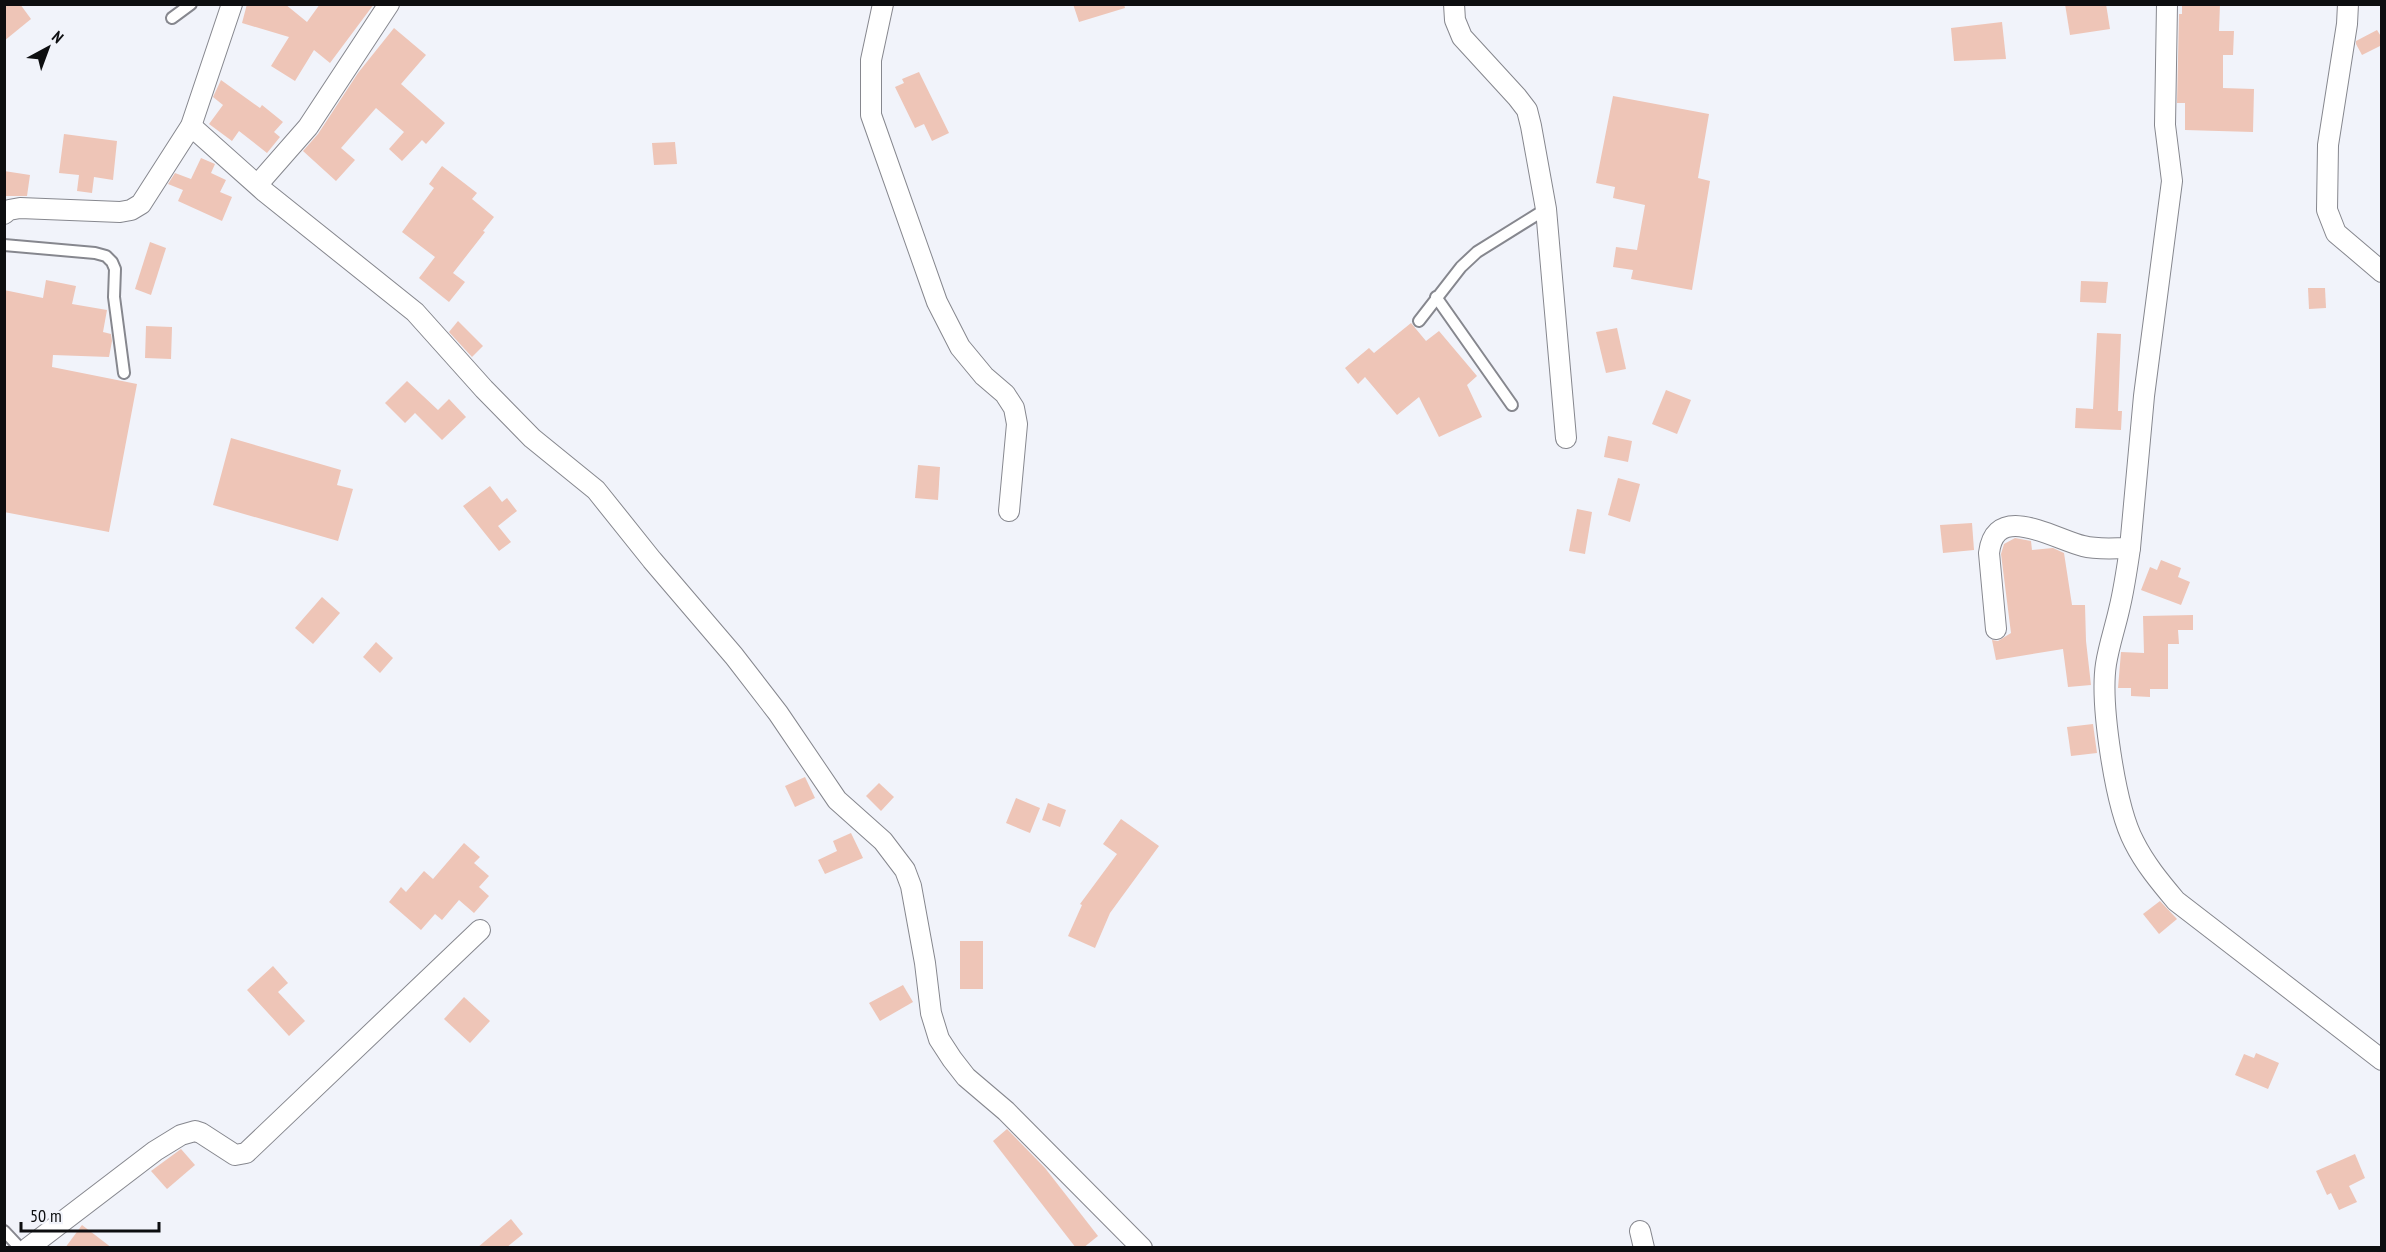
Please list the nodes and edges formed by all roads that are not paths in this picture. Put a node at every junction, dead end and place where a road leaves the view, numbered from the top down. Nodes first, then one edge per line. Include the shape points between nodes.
1 (191, 4) edge
2 (232, 4) edge
3 (389, 4) edge
4 (883, 4) edge
5 (1454, 4) edge
6 (2167, 4) edge
7 (2348, 4) edge
8 (172, 18) dead end
9 (190, 126) junction
10 (258, 184) junction
11 (1546, 209) junction
12 (4, 214) edge
13 (4, 245) edge
14 (2382, 272) edge
15 (1436, 297) junction
16 (1419, 321) dead end
17 (124, 373) dead end
18 (1512, 405) dead end
19 (1566, 438) dead end
20 (1009, 511) dead end
21 (2130, 548) junction
22 (1996, 629) dead end
23 (480, 930) dead end
24 (2382, 1060) edge
25 (4, 1231) edge
26 (20, 1248) edge
27 (28, 1248) edge
28 (1142, 1248) edge

1 - 8 lane
2 - 9 street
3 - 10 street via 308,127
4 - 20 street via 871,60 871,115 937,302 960,347 1014,408 1017,424
5 - 11 street via 1462,37 1527,110
6 - 21 street via 2165,125 2172,181
7 - 14 street via 2328,144 2327,210 2336,233
9 - 10 street
9 - 12 street via 141,204 131,210 20,208
10 - 28 street via 415,312 532,438 596,490 734,656 778,712 837,800 883,841 905,870 925,963 931,1013 939,1039 952,1059
11 - 15 lane via 1477,252
11 - 19 street
13 - 17 lane via 95,254 112,262
15 - 16 lane
15 - 18 lane
21 - 22 street via 2083,546 2025,526 1997,531 1989,552
21 - 24 street via 2104,689 2121,809 2133,841 2176,901
23 - 27 street via 246,1153 235,1155 201,1133 181,1135
25 - 26 lane

